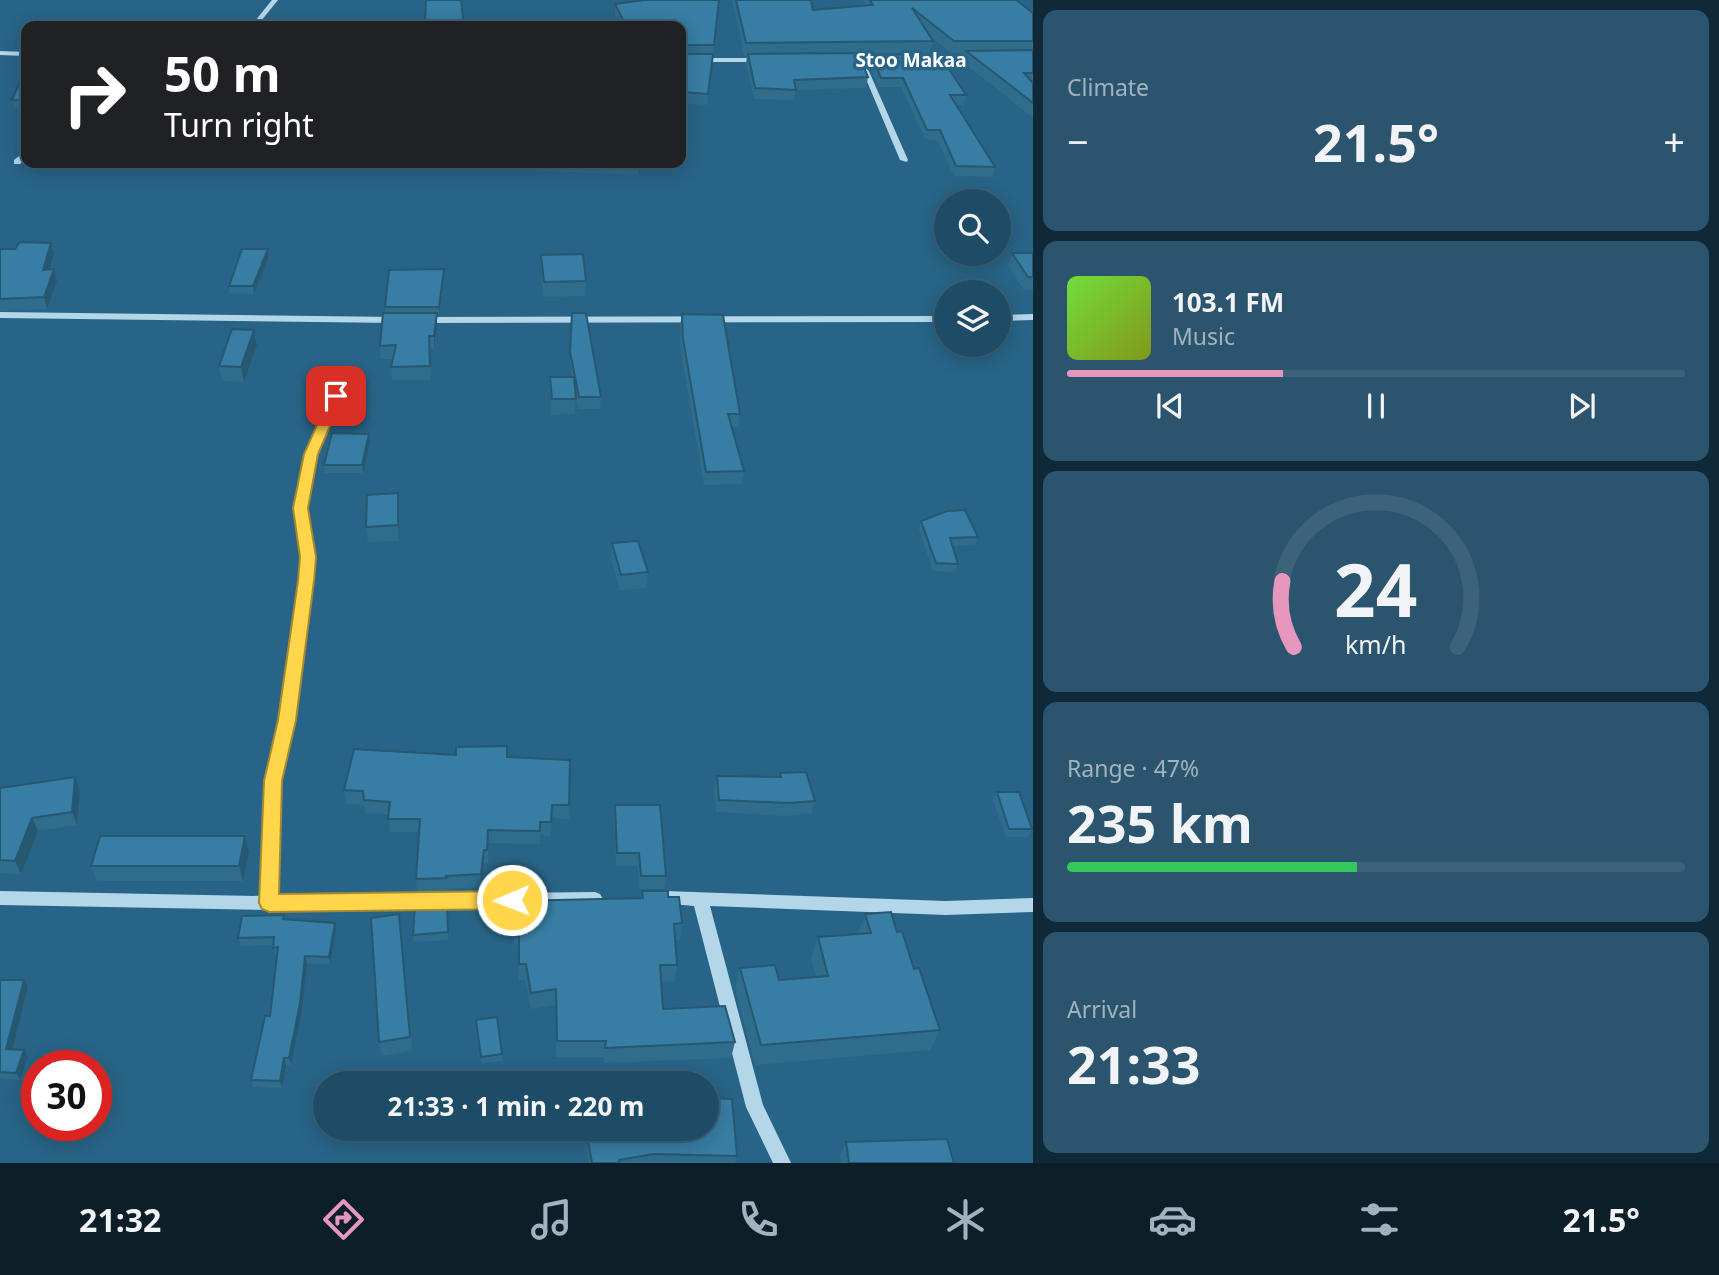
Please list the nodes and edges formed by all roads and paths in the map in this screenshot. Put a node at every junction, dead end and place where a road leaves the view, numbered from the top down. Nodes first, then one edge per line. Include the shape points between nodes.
1 (275, 0) edge
2 (258, 21) edge
3 (0, 53) edge
4 (21, 54) edge
5 (993, 57) edge
6 (914, 59) edge
7 (686, 60) edge
8 (767, 60) edge
9 (848, 60) edge
10 (861, 60) junction
11 (874, 60) edge
12 (21, 159) edge
13 (904, 160) dead end
14 (17, 162) dead end
15 (0, 315) edge
16 (1033, 317) edge
17 (1011, 318) edge
18 (934, 319) edge
19 (336, 396) dead end
20 (0, 898) edge
21 (644, 898) edge
22 (700, 898) junction
23 (617, 899) edge
24 (269, 903) junction
25 (1033, 905) edge
26 (782, 1163) edge

1 - 2 street
3 - 4 street
5 - 6 street
7 - 8 street
9 - 10 street
10 - 11 street
10 - 13 street
12 - 14 street
15 - 18 street
16 - 17 street
19 - 24 street via 311,454 301,508 308,557 287,720 273,781
20 - 24 street
21 - 22 street
22 - 25 street via 946,908
22 - 26 street via 755,1107
23 - 24 street

